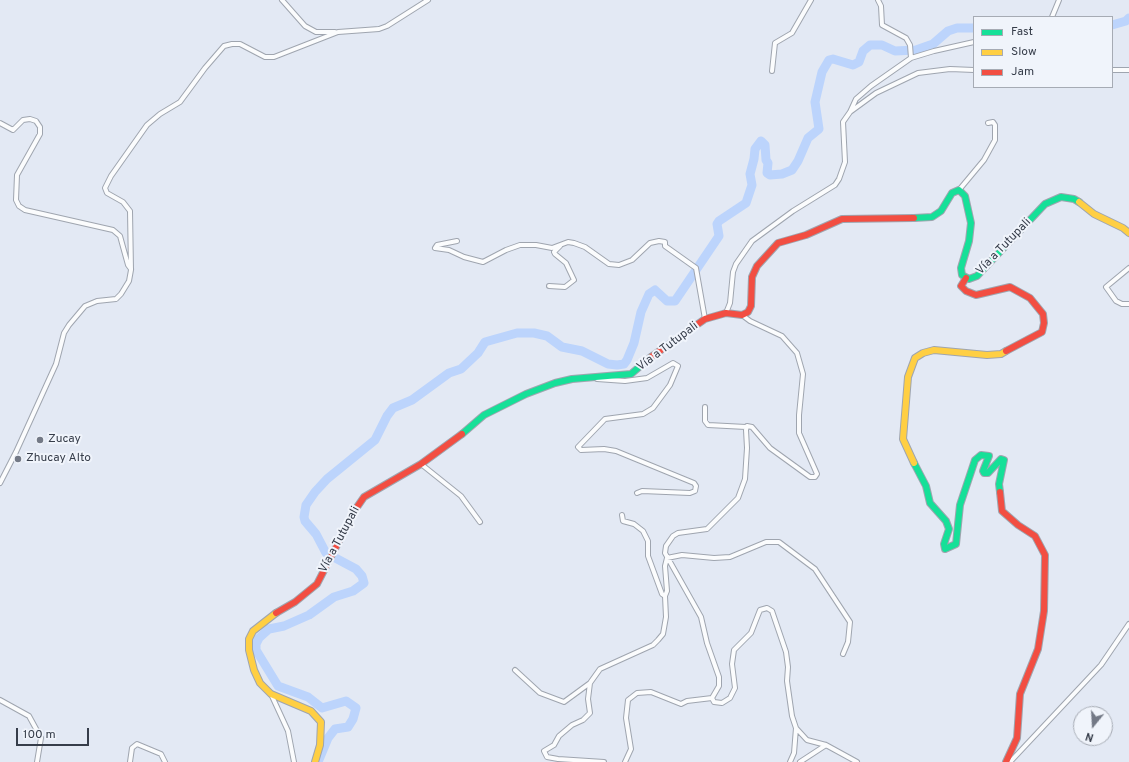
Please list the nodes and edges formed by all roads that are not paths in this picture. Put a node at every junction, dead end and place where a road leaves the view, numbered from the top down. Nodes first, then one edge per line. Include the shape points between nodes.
1 (282, 0) edge
2 (428, 0) edge
3 (811, 0) edge
4 (878, 0) edge
5 (1059, 0) edge
6 (1052, 16) edge
7 (338, 32) junction
8 (973, 42) edge
9 (911, 56) junction
10 (973, 70) edge
11 (1113, 70) edge
12 (1129, 70) edge
13 (772, 71) dead end
14 (850, 112) junction
15 (0, 123) edge
16 (988, 123) dead end
17 (959, 190) junction
18 (1129, 233) edge
19 (457, 241) dead end
20 (562, 244) junction
21 (1129, 268) edge
22 (131, 270) junction
23 (966, 278) junction
24 (549, 286) dead end
25 (1129, 304) edge
26 (726, 313) junction
27 (742, 315) junction
28 (705, 319) junction
29 (593, 377) junction
30 (705, 406) dead end
31 (746, 427) junction
32 (421, 464) junction
33 (0, 483) edge
34 (637, 493) dead end
35 (622, 515) dead end
36 (480, 522) dead end
37 (667, 558) junction
38 (665, 596) junction
39 (1129, 624) edge
40 (843, 654) dead end
41 (515, 670) dead end
42 (590, 683) junction
43 (271, 694) junction
44 (712, 698) junction
45 (0, 700) edge
46 (796, 728) junction
47 (826, 745) junction
48 (1016, 757) junction
49 (37, 762) edge
50 (130, 762) edge
51 (165, 762) edge
52 (294, 762) edge
53 (315, 762) edge
54 (604, 762) edge
55 (625, 762) edge
56 (790, 762) edge
57 (800, 762) edge
58 (857, 762) edge
59 (1006, 762) edge
60 (1010, 762) edge
61 (1016, 762) edge

1 - 7 street via 311,30
2 - 7 street via 379,29
3 - 13 street via 792,33 775,43
4 - 9 street via 882,25 904,37 910,45
5 - 6 street
7 - 22 street via 274,57 265,57 240,44 224,46 180,102 147,125 105,188 107,193 123,202 130,211
8 - 9 street
9 - 14 street via 856,99
10 - 14 street via 950,69 918,73 876,93
11 - 12 street
14 - 26 street via 843,122 844,162 840,179 835,185 752,241 733,272 730,303
15 - 22 street via 13,130 23,120 30,119 36,121 40,127 40,134 17,175 16,200 19,206 25,210 113,230 120,236
16 - 17 street via 995,124 995,140 984,160
17 - 23 street, Vía a Tutupali via 965,196 970,223 969,241 961,268 962,276
17 - 27 street via 952,193 941,211 932,217 850,218 778,243 757,266 751,285 751,306 748,312
18 - 23 street, Vía a Tutupali via 1094,214 1074,199 1061,196 1045,204 977,276
19 - 20 street via 437,245 435,248 449,250 480,262 520,245 552,248
20 - 24 street via 554,252 566,263 574,280 565,286
20 - 28 street via 578,243 608,264 619,265 632,260 650,243 665,242 665,246 694,266 697,271
21 - 25 street via 1106,287 1116,301
22 - 33 street via 129,282 122,294 85,306 69,325 56,364
23 - 59 street via 961,286 976,295 1010,287 1030,298 1043,314 1042,332 1001,354 934,350 915,358 908,377 903,439 926,486 930,503 948,525 945,549 956,544 960,506 975,460 981,455 986,455 989,456 984,473 988,473 1004,460 999,484 1002,511 1035,536 1045,555 1044,611 1038,649 1020,694 1018,738
26 - 27 street, Vía a Tutupali
26 - 28 street, Vía a Tutupali
27 - 31 street via 782,336 797,353 803,374 800,433 816,468 816,476 810,477 770,448 752,427
28 - 29 street, Vía a Tutupali via 631,374
29 - 32 street, Vía a Tutupali via 554,383 484,415 452,443
29 - 34 street via 625,381 647,378 673,363 678,366 670,385 653,408 643,414 605,419 578,447 581,450 604,448 616,451 696,486 695,491 690,493
30 - 31 street via 705,421 708,425
31 - 37 street via 746,472 740,494 707,529 673,536 666,546
32 - 36 street via 462,496
32 - 43 street, Vía a Tutupali via 364,497 317,584 253,631 249,645 254,670 260,683
35 - 38 street via 623,521 634,524 643,531 648,541 648,556
37 - 38 street
37 - 40 street via 682,554 730,557 766,542 778,542 815,569 850,622 848,642
37 - 44 street via 699,610 719,677 719,686
38 - 42 street via 666,617 663,634 658,640 600,669
39 - 48 street via 1101,665
41 - 42 street via 540,692 564,702
42 - 54 street via 590,713 559,736 554,745 544,752 548,757 558,759
43 - 52 street via 288,731
43 - 53 street, Vía a Tutupali via 318,716 322,733
44 - 46 street via 718,703 730,698 735,688 732,664 734,650 751,633 760,610 763,607 767,608 772,611 786,652 787,681
44 - 55 street via 681,704 651,692 637,693 628,700 626,718 631,749
45 - 49 street via 23,711 32,721 41,738
46 - 47 street via 807,740
46 - 56 street via 794,753
47 - 57 street
47 - 58 street
48 - 60 street
48 - 61 street
50 - 51 street via 132,748 137,744 161,754

